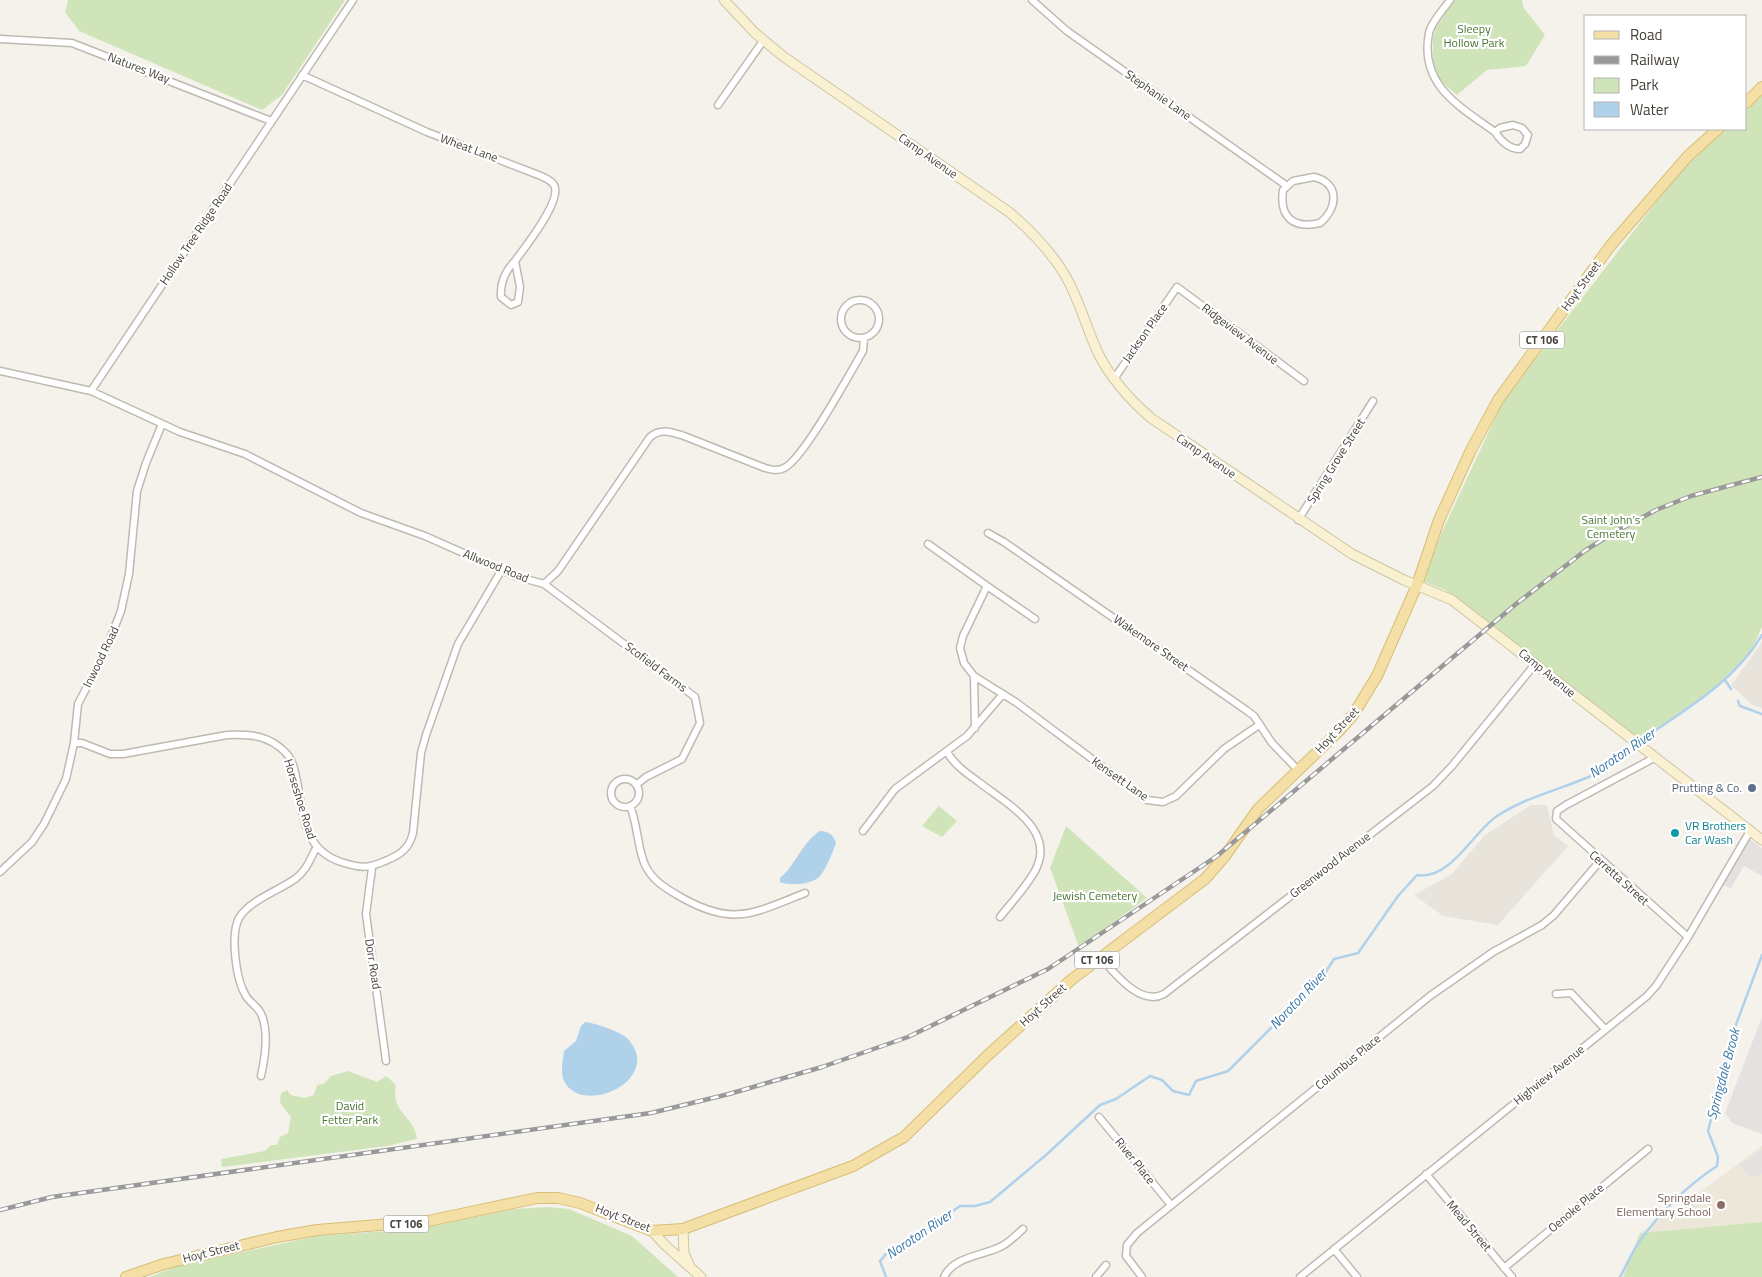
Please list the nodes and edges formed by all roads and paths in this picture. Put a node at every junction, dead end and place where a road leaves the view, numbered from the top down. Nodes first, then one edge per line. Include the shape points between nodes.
1 (353, 0) edge
2 (724, 0) edge
3 (1032, 0) edge
4 (1450, 0) edge
5 (0, 39) edge
6 (763, 41) junction
7 (302, 75) junction
8 (1762, 87) edge
9 (1747, 101) edge
10 (718, 105) dead end
11 (271, 121) junction
12 (1717, 130) edge
13 (1495, 132) junction
14 (1287, 186) junction
15 (515, 261) junction
16 (1177, 287) joint
17 (864, 338) junction
18 (0, 372) edge
19 (1114, 379) junction
20 (1304, 381) dead end
21 (92, 391) junction
22 (1373, 401) dead end
23 (162, 424) junction
24 (1298, 520) junction
25 (988, 533) dead end
26 (928, 544) dead end
27 (501, 570) junction
28 (544, 584) junction
29 (1417, 585) junction
30 (987, 586) junction
31 (1034, 618) dead end
32 (1536, 664) junction
33 (974, 676) junction
34 (1003, 694) junction
35 (1259, 725) junction
36 (975, 728) junction
37 (74, 742) junction
38 (947, 752) junction
39 (1654, 758) junction
40 (1298, 770) junction
41 (636, 785) junction
42 (630, 806) junction
43 (863, 831) dead end
44 (1750, 832) junction
45 (1762, 840) edge
46 (316, 848) junction
47 (1600, 861) junction
48 (372, 868) junction
49 (0, 872) edge
50 (804, 893) dead end
51 (1000, 917) dead end
52 (1688, 937) junction
53 (1100, 958) junction
54 (1556, 994) dead end
55 (1605, 1029) junction
56 (386, 1061) dead end
57 (261, 1076) dead end
58 (1099, 1117) dead end
59 (1648, 1149) dead end
60 (1426, 1174) junction
61 (1171, 1206) junction
62 (683, 1229) junction
63 (1023, 1229) dead end
64 (652, 1231) junction
65 (1334, 1249) junction
66 (1106, 1265) dead end
67 (690, 1267) junction
68 (1504, 1268) junction
69 (126, 1277) edge
70 (701, 1277) edge
71 (944, 1277) edge
72 (1096, 1277) edge
73 (1142, 1277) edge
74 (1300, 1277) edge
75 (1357, 1277) edge
76 (1512, 1277) edge

1 - 7 street, Hollow Tree Ridge Road
2 - 6 street, Camp Avenue
3 - 14 street, Stephanie Lane via 1067,31
4 - 13 street via 1429,31 1429,64 1433,78 1440,90
5 - 11 street, Natures Way via 72,43
6 - 10 street
6 - 19 street, Camp Avenue via 1031,230 1064,274 1098,352
7 - 11 street, Hollow Tree Ridge Road
7 - 15 street, Wheat Lane via 397,119 553,184 556,191 553,203
8 - 9 main road
11 - 21 street, Hollow Tree Ridge Road
12 - 29 main road, Hoyt Street / CT 106 via 1683,162 1611,245 1498,400 1443,512
13 - 13 street via 1513,149 1520,150 1528,134 1513,125
14 - 14 street via 1303,178 1323,180 1334,196 1333,209 1320,223 1305,226 1294,222 1282,205 1283,190
15 - 15 street, Wheat Lane via 520,292 518,302 511,305 501,297 501,288 505,274
16 - 19 street, Jackson Place
16 - 20 street, Ridgeview Avenue
17 - 17 street, Allwood Road via 878,326 878,314 872,304 855,301 843,312 842,324 848,333
17 - 28 street, Allwood Road via 863,352 806,444 789,464 776,470 765,468 684,436 671,432 655,433 558,571
18 - 21 street
19 - 24 street, Camp Avenue via 1130,400 1151,418
21 - 23 street, Allwood Road
22 - 24 street, Spring Grove Street
23 - 27 street, Allwood Road via 245,454 362,514 425,536
23 - 37 street, Inwood Road via 137,491 130,565 121,611 105,652 78,704
24 - 29 street, Camp Avenue via 1352,554
25 - 35 street, Wakemore Street via 1238,704 1254,716
26 - 30 street
27 - 28 street, Allwood Road
27 - 48 street via 458,644 426,735 409,845
28 - 41 street, Scofield Farms via 695,697 700,723 682,759
29 - 32 street, Camp Avenue via 1452,600
29 - 40 main road, Hoyt Street / CT 106 via 1367,695 1340,731
30 - 31 street
30 - 33 street, Kensett Lane via 960,648 964,663
32 - 39 street, Camp Avenue
32 - 53 street, Greenwood Avenue via 1433,786 1164,994 1152,998 1141,995
33 - 34 street, Kensett Lane
33 - 36 street, Kensett Lane
34 - 35 street, Kensett Lane via 1140,796 1156,803 1176,796 1224,749
34 - 36 street
35 - 40 street, Wakemore Street
36 - 38 street
37 - 46 street, Horseshoe Road via 110,754 227,735 264,737 287,754 292,763 304,819
37 - 49 street, Inwood Road via 66,779 44,824
38 - 43 street via 895,789
38 - 51 street via 956,765 1027,820 1041,844 1036,869
39 - 44 street, Camp Avenue
39 - 47 street, Cerretta Street via 1566,805 1555,815 1562,827
40 - 53 main road, Hoyt Street / CT 106 via 1255,813 1226,856 1205,879
41 - 42 street via 639,797
41 - 42 street, Scofield Farms via 623,780 613,788 615,802
42 - 50 street via 642,855 650,873 667,889 694,905 711,912 741,916
44 - 45 street, Camp Avenue
44 - 52 street, Highview Avenue
46 - 48 street, Horseshoe Road via 339,861
46 - 57 street via 296,879 252,906 237,924 239,980 246,996 260,1010 263,1018 265,1042
47 - 52 street, Cerretta Street
47 - 61 street, Columbus Place via 1554,915 1430,996
48 - 56 street, Dorr Road via 366,914
52 - 55 street, Highview Avenue via 1653,991
53 - 62 main road, Hoyt Street / CT 106 via 1012,1033 920,1124 897,1142 854,1166
54 - 55 street via 1571,993
55 - 60 street, Highview Avenue
58 - 61 street, River Place
59 - 68 street, Oenoke Place
60 - 65 street, Highview Avenue
60 - 68 street, Mead Street
61 - 73 street, Columbus Place via 1127,1245 1126,1256
62 - 64 main road, Hoyt Street / CT 106
62 - 67 street via 684,1253
63 - 71 street via 1001,1246 951,1267
64 - 67 street
64 - 69 main road, Hoyt Street / CT 106 via 580,1203 537,1198 428,1221 317,1230 277,1237 164,1264
65 - 74 street, Highview Avenue
65 - 75 street
66 - 72 street
67 - 70 street
68 - 76 street, Mead Street

